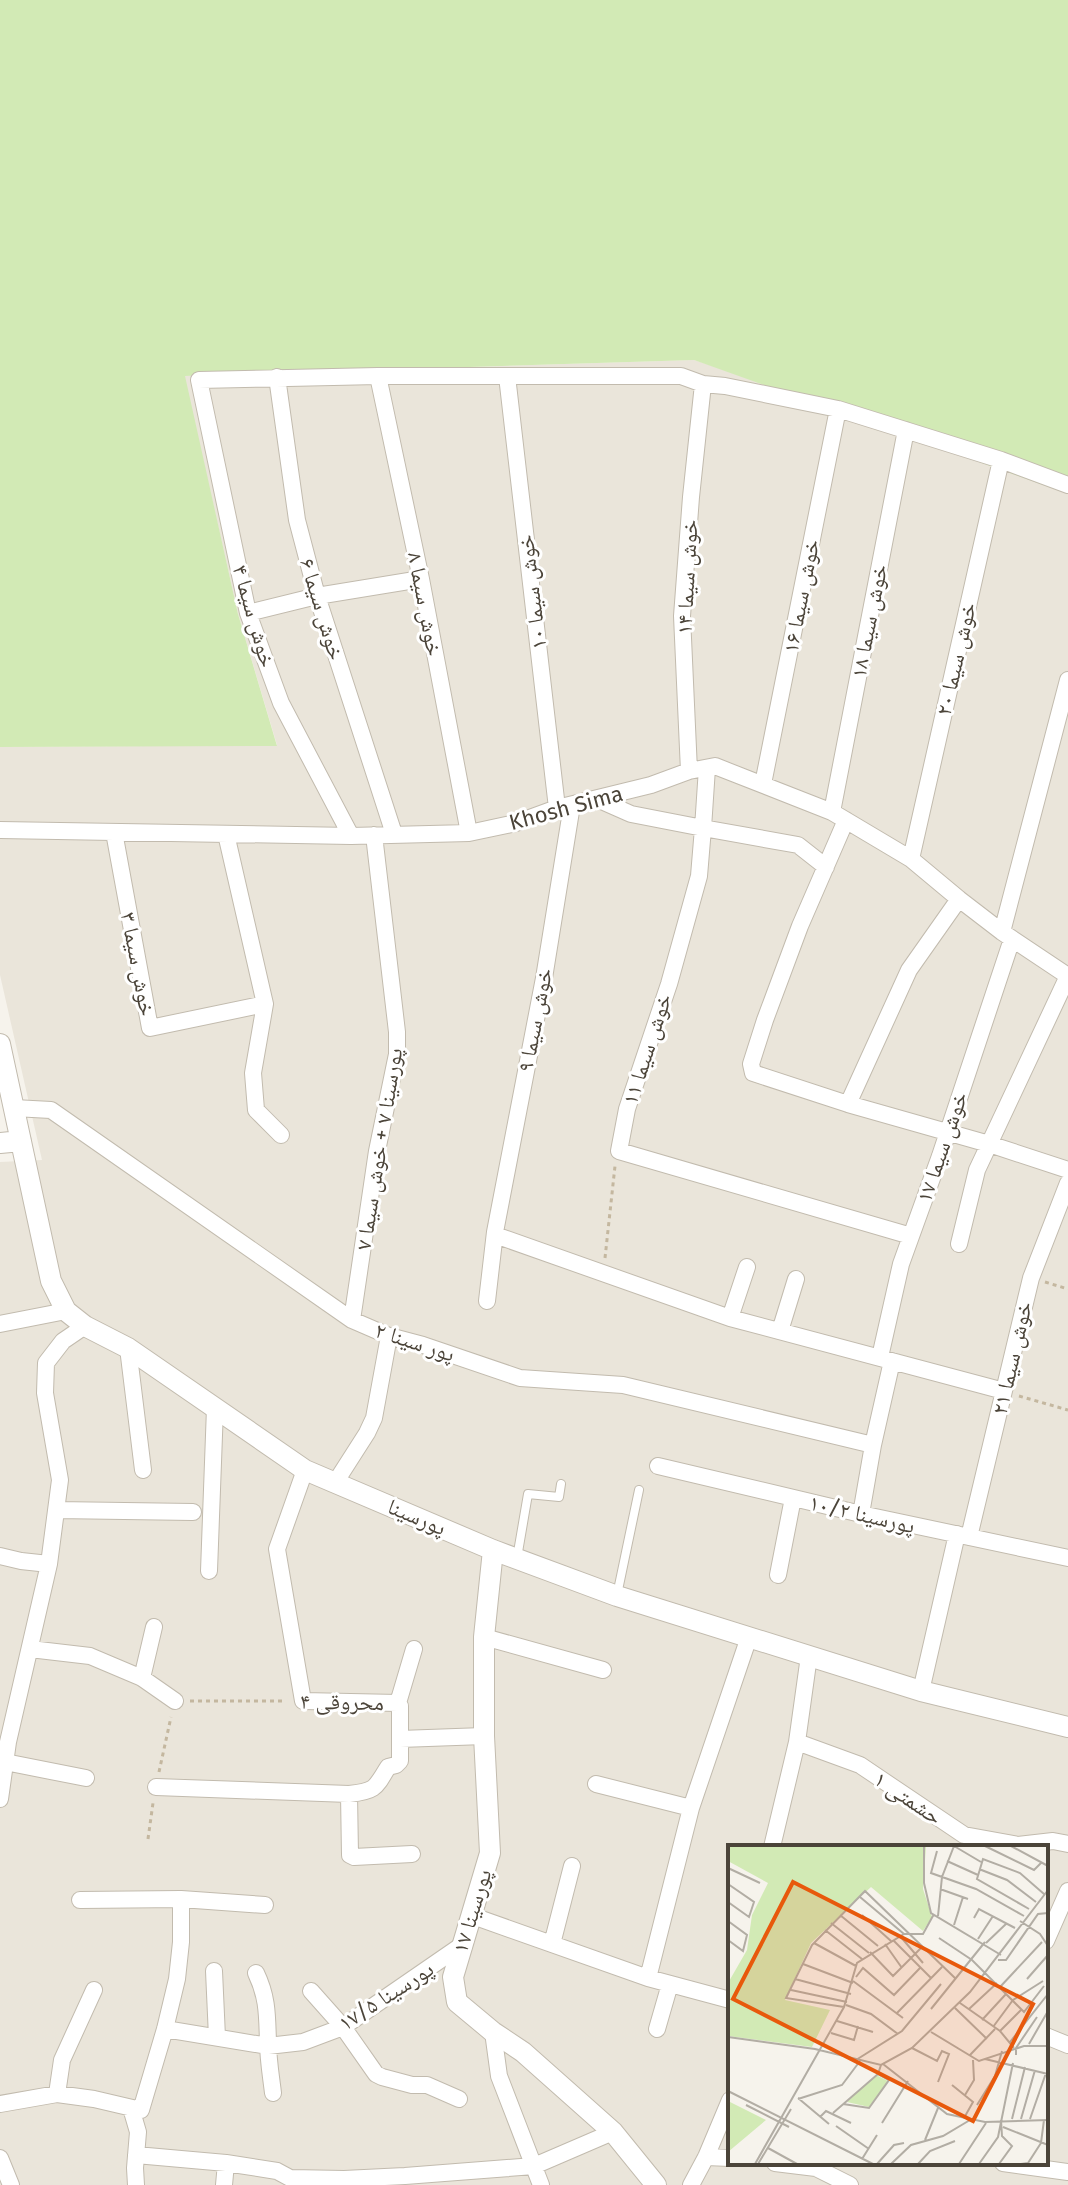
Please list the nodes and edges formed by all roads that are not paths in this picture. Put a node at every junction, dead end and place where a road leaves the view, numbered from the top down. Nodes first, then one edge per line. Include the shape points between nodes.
1 (378, 376) junction
2 (507, 376) junction
3 (277, 377) junction
4 (703, 384) junction
5 (838, 409) junction
6 (906, 430) junction
7 (1001, 460) junction
8 (1068, 485) edge
9 (421, 579) junction
10 (317, 596) junction
11 (248, 613) junction
12 (1068, 680) edge
13 (707, 768) junction
14 (689, 771) junction
15 (763, 784) junction
16 (597, 799) junction
17 (564, 806) junction
18 (839, 816) junction
19 (703, 828) junction
20 (0, 830) edge
21 (114, 832) junction
22 (469, 833) junction
23 (226, 834) junction
24 (394, 834) junction
25 (374, 835) junction
26 (351, 836) junction
27 (911, 859) junction
28 (826, 867) junction
29 (959, 899) junction
30 (1007, 935) junction
31 (1068, 976) edge
32 (265, 1004) junction
33 (0, 1044) edge
34 (848, 1104) junction
35 (14, 1108) junction
36 (948, 1133) junction
37 (281, 1135) dead end
38 (10, 1142) edge
39 (989, 1144) junction
40 (1068, 1170) edge
41 (1068, 1183) edge
42 (495, 1235) junction
43 (911, 1236) junction
44 (959, 1244) dead end
45 (747, 1267) dead end
46 (796, 1279) dead end
47 (487, 1301) dead end
48 (66, 1311) junction
49 (730, 1318) junction
50 (352, 1320) junction
51 (0, 1324) edge
52 (85, 1326) junction
53 (780, 1331) junction
54 (389, 1336) junction
55 (128, 1348) junction
56 (886, 1359) junction
57 (1004, 1391) junction
58 (215, 1408) junction
59 (873, 1445) junction
60 (658, 1466) dead end
61 (143, 1470) dead end
62 (305, 1470) junction
63 (335, 1483) junction
64 (561, 1484) dead end
65 (639, 1490) dead end
66 (793, 1498) junction
67 (56, 1510) junction
68 (193, 1512) dead end
69 (861, 1514) junction
70 (963, 1536) junction
71 (493, 1550) junction
72 (0, 1556) edge
73 (1068, 1558) edge
74 (517, 1559) junction
75 (49, 1564) junction
76 (209, 1571) dead end
77 (778, 1575) dead end
78 (617, 1596) junction
79 (154, 1627) dead end
80 (484, 1637) junction
81 (749, 1637) junction
82 (30, 1649) junction
83 (414, 1649) dead end
84 (809, 1656) junction
85 (603, 1670) dead end
86 (142, 1678) junction
87 (921, 1691) junction
88 (175, 1701) road end
89 (398, 1703) junction
90 (1068, 1727) edge
91 (484, 1736) junction
92 (400, 1739) junction
93 (797, 1742) junction
94 (5, 1762) junction
95 (86, 1778) dead end
96 (596, 1784) dead end
97 (156, 1787) dead end
98 (349, 1794) junction
99 (0, 1799) edge
100 (691, 1808) junction
101 (1068, 1844) edge
102 (772, 1845) edge
103 (412, 1854) dead end
104 (572, 1866) dead end
105 (1068, 1891) edge
106 (181, 1899) junction
107 (80, 1900) dead end
108 (265, 1905) dead end
109 (470, 1915) junction
110 (1048, 1936) edge
111 (552, 1944) junction
112 (462, 1945) junction
113 (214, 1971) dead end
114 (256, 1973) dead end
115 (648, 1978) junction
116 (670, 1984) junction
117 (94, 1990) dead end
118 (311, 1991) dead end
119 (728, 1999) edge
120 (343, 2027) junction
121 (165, 2029) junction
122 (657, 2029) dead end
123 (493, 2032) junction
124 (217, 2037) junction
125 (1048, 2037) edge
126 (1068, 2045) edge
127 (268, 2046) junction
128 (273, 2093) dead end
129 (57, 2094) junction
130 (459, 2099) dead end
131 (0, 2104) edge
132 (728, 2105) edge
133 (136, 2109) junction
134 (613, 2132) junction
135 (136, 2155) junction
136 (706, 2157) junction
137 (0, 2158) edge
138 (728, 2158) edge
139 (226, 2163) junction
140 (791, 2165) edge
141 (1017, 2165) edge
142 (534, 2166) junction
143 (1068, 2172) edge
144 (11, 2185) edge
145 (136, 2185) edge
146 (224, 2185) edge
147 (541, 2185) edge
148 (656, 2185) edge
149 (691, 2185) edge
150 (850, 2185) edge

1 - 2 street
1 - 3 street
1 - 9 street, خوش سیما ۸
2 - 4 street via 681,376
2 - 17 street, خوش سیما ۱۰
3 - 10 street, خوش سیما ۶ via 297,520
3 - 11 street, خوش سیما ۴ via 199,380
4 - 5 street
4 - 14 street, خوش سیما ۱۴ via 682,616
5 - 6 street
5 - 15 street, خوش سیما ۱۶
6 - 7 street
6 - 18 street, خوش سیما ۱۸
7 - 8 street
7 - 27 street, خوش سیما ۲۰
9 - 10 street
9 - 22 street, خوش سیما ۸
10 - 11 street
10 - 24 street, خوش سیما ۶
11 - 26 street, خوش سیما ۴ via 281,703
12 - 30 street, خوش سیما ۱۷
13 - 14 street, Khosh Sima
13 - 15 street, Khosh Sima via 715,766
13 - 19 street, خوش سیما ۱۱
14 - 16 street, Khosh Sima
15 - 18 street, Khosh Sima
16 - 17 street, Khosh Sima
16 - 19 street via 631,814
17 - 22 street, Khosh Sima
17 - 42 street, خوش سیما ۹ via 544,978
18 - 27 street, Khosh Sima
18 - 28 street, خوش سیما ۱۸
19 - 28 street via 798,845
19 - 43 street, خوش سیما ۱۱ via 699,876 627,1109 619,1151
20 - 21 street, Khosh Sima
21 - 23 street, Khosh Sima
21 - 32 street, خوش سیما ۳ via 150,1028
22 - 24 street, Khosh Sima
23 - 26 street, Khosh Sima
23 - 32 street
24 - 25 street, Khosh Sima
25 - 26 street, Khosh Sima
25 - 50 street, پورسینا ۷ + خوش سیما ۷ via 397,1054
27 - 29 street, Khosh Sima
28 - 34 street, خوش سیما ۱۸ via 751,1064 753,1073
29 - 30 street, Khosh Sima
29 - 34 street via 909,970
30 - 31 street, Khosh Sima
30 - 36 street, خوش سیما ۱۷
31 - 39 street
32 - 37 street via 253,1073 256,1110
33 - 35 street, پورسینا
34 - 36 street
35 - 38 street, پورسینا
35 - 50 street, پور سینا ۲ via 51,1110
36 - 39 street
36 - 43 street, خوش سیما ۱۷
38 - 48 street, پورسینا via 51,1281
39 - 40 street
39 - 44 street via 977,1170
41 - 57 street, خوش سیما ۲۱ via 1031,1278
42 - 47 street, خوش سیما ۹
42 - 49 street
43 - 56 street, خوش سیما ۱۷ via 901,1264
45 - 49 street
46 - 53 street
48 - 51 street
48 - 52 street, پورسینا
49 - 53 street
50 - 54 street, پور سینا ۲
52 - 55 street, پورسینا
52 - 67 street via 63,1341 46,1363 45,1393 60,1480
53 - 56 street
54 - 59 street, پور سینا ۲ via 520,1378 623,1385
54 - 63 street via 374,1418
55 - 58 street, پورسینا
55 - 61 street
56 - 57 street
56 - 59 street, خوش سیما ۱۷
57 - 70 street, خوش سیما ۲۱
58 - 62 street, پورسینا
58 - 76 street
59 - 69 street, خوش سیما ۱۷
60 - 66 street, پورسینا ۱۰/۲
62 - 63 street, پورسینا
62 - 89 street, محروقی ۴ via 277,1549 303,1701
63 - 71 street, پورسینا
64 - 74 lane via 559,1497 528,1494
65 - 78 lane
66 - 69 street, پورسینا ۱۰/۲
66 - 77 street
67 - 68 street
67 - 75 street
69 - 70 street, پورسینا ۱۰/۲
70 - 73 street, پورسینا ۱۰/۲
70 - 87 street, خوش سیما ۲۱
71 - 74 street, پورسینا
71 - 80 street, پورسینا ۱۷
72 - 75 street
74 - 78 street, پورسینا
75 - 82 street
78 - 81 street, پورسینا
79 - 86 street
80 - 85 street
80 - 91 street, پورسینا ۱۷
81 - 84 street, پورسینا
81 - 100 street
82 - 86 street via 90,1656
82 - 94 street
83 - 89 street
84 - 87 street, پورسینا
84 - 93 street
86 - 88 street
87 - 90 street, پورسینا
89 - 92 street, محروقی ۴
91 - 92 street
91 - 109 street, پورسینا ۱۷ via 490,1853
92 - 98 street, محروقی ۴ via 400,1761 388,1767 372,1790
93 - 101 street, حشمتی ۱ via 860,1765 964,1835 1018,1845
93 - 102 street
94 - 95 street
94 - 99 street
96 - 100 street
97 - 98 street
98 - 103 street via 350,1855
100 - 115 street
104 - 111 street
105 - 110 street
106 - 107 street
106 - 108 street
106 - 121 street via 177,1979
109 - 111 street
109 - 112 street, پورسینا ۱۷
111 - 115 street
112 - 120 street, پورسینا ۱۷/۵
112 - 123 street, پورسینا ۱۷ via 453,1977 457,2002
113 - 124 street
114 - 127 street via 267,2007
115 - 116 street
116 - 119 street
116 - 122 street
117 - 129 street via 62,2060
118 - 120 street
120 - 127 street, پورسینا ۱۷/۵ via 303,2042
120 - 130 street via 376,2074 427,2085
121 - 124 street, پورسینا ۱۷/۵
121 - 133 street
123 - 134 street, پورسینا ۱۷
123 - 142 street via 499,2076
124 - 127 street, پورسینا ۱۷/۵
125 - 126 street
127 - 128 street
129 - 131 street
129 - 133 street
132 - 136 street
133 - 135 street
134 - 142 street
134 - 148 street, پورسینا ۱۷
135 - 139 street
135 - 145 street
136 - 138 street
136 - 149 street
137 - 144 street
139 - 142 street via 290,2178 344,2179
139 - 146 street
140 - 150 street via 816,2168
141 - 143 street
142 - 147 street

